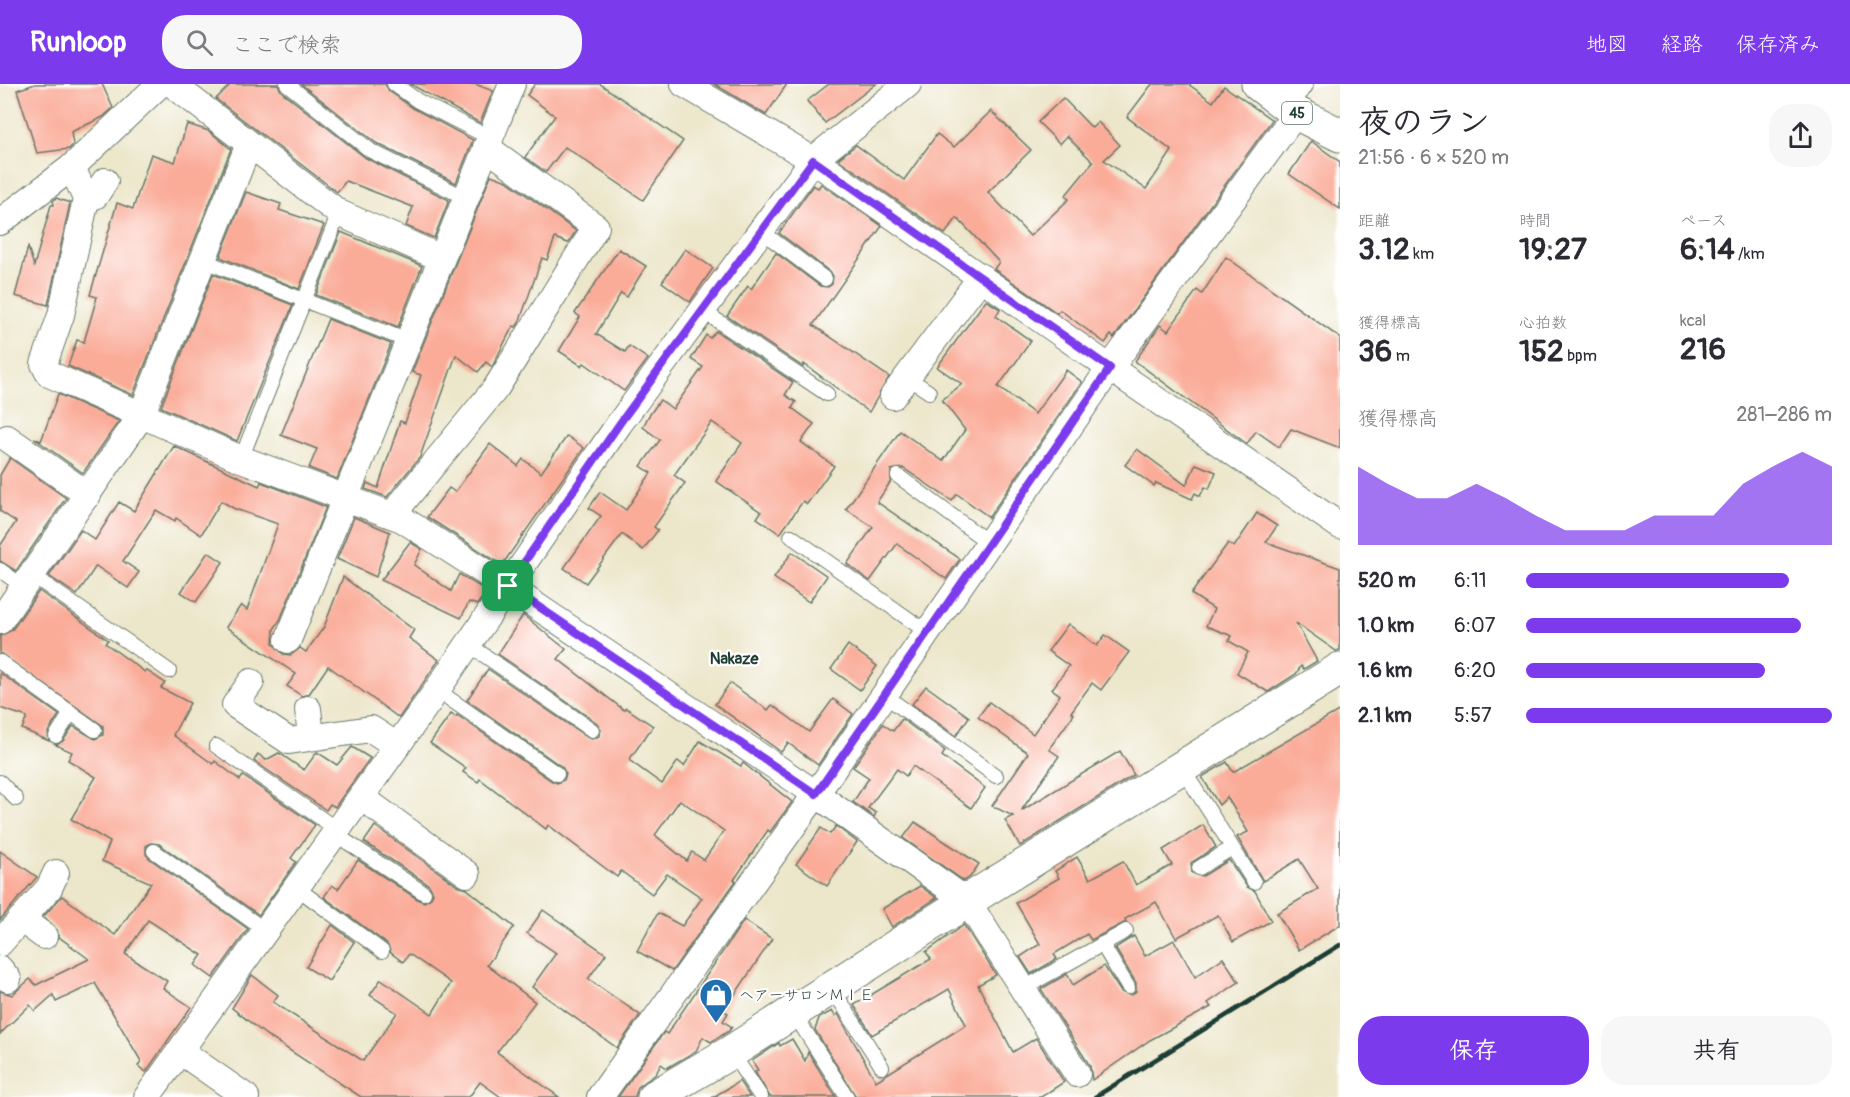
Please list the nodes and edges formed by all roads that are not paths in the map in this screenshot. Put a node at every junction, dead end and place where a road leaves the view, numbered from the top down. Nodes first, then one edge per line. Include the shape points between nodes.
1 (160, 84) edge
2 (172, 84) edge
3 (287, 84) edge
4 (394, 84) edge
5 (512, 84) edge
6 (684, 84) edge
7 (908, 84) edge
8 (1258, 84) edge
9 (1294, 100) edge
10 (1340, 135) edge
11 (488, 142) junction
12 (249, 144) junction
13 (813, 160) junction
14 (72, 167) junction
15 (105, 181) dead end
16 (466, 198) junction
17 (86, 199) junction
18 (339, 213) junction
19 (0, 222) edge
20 (761, 231) junction
21 (441, 258) junction
22 (202, 260) junction
23 (981, 277) junction
24 (825, 279) dead end
25 (305, 300) junction
26 (703, 310) junction
27 (408, 341) junction
28 (1110, 368) junction
29 (901, 386) joint
30 (929, 392) dead end
31 (827, 394) dead end
32 (141, 416) junction
33 (6, 438) dead end
34 (241, 459) junction
35 (898, 476) dead end
36 (88, 495) junction
37 (345, 497) junction
38 (392, 515) junction
39 (1340, 526) edge
40 (791, 536) dead end
41 (989, 543) junction
42 (0, 570) edge
43 (28, 581) junction
44 (508, 586) junction
45 (0, 621) edge
46 (927, 632) junction
47 (288, 640) dead end
48 (468, 644) junction
49 (0, 662) edge
50 (169, 671) dead end
51 (1338, 674) edge
52 (251, 682) dead end
53 (437, 690) junction
54 (884, 695) junction
55 (308, 709) dead end
56 (71, 713) junction
57 (95, 730) dead end
58 (592, 730) dead end
59 (56, 736) dead end
60 (311, 737) junction
61 (216, 746) dead end
62 (397, 746) junction
63 (1182, 768) junction
64 (557, 774) dead end
65 (996, 776) dead end
66 (0, 782) edge
67 (816, 794) junction
68 (361, 797) junction
69 (16, 798) dead end
70 (336, 832) junction
71 (1232, 848) junction
72 (154, 851) dead end
73 (1199, 868) dead end
74 (56, 873) dead end
75 (467, 874) dead end
76 (1254, 882) dead end
77 (297, 888) junction
78 (424, 893) dead end
79 (967, 901) junction
80 (21, 920) junction
81 (266, 931) junction
82 (1126, 931) dead end
83 (44, 936) dead end
84 (0, 944) edge
85 (1102, 944) junction
86 (382, 951) dead end
87 (1128, 987) dead end
88 (832, 988) junction
89 (1022, 988) junction
90 (793, 1012) junction
91 (180, 1051) junction
92 (731, 1052) junction
93 (882, 1067) dead end
94 (1077, 1074) dead end
95 (147, 1097) edge
96 (246, 1097) edge
97 (600, 1097) edge
98 (654, 1097) edge
99 (761, 1097) edge
100 (847, 1097) edge

1 - 14 street
2 - 12 street
3 - 16 lane via 371,151
4 - 11 lane
5 - 11 street
6 - 13 street
7 - 13 street
8 - 9 street, 45
9 - 10 street, 45
9 - 28 street
11 - 16 street
11 - 38 street via 596,227 496,388
12 - 18 street
12 - 22 street
13 - 20 street
13 - 23 street
14 - 17 street
14 - 19 street
15 - 17 street via 95,196
16 - 21 street
17 - 32 street via 61,315 44,364 48,374
18 - 21 street
18 - 25 lane
20 - 24 lane
20 - 26 street
21 - 27 street
22 - 25 lane
22 - 32 street
23 - 28 street
23 - 29 street
25 - 27 lane
25 - 34 lane
26 - 31 lane
26 - 44 street
27 - 37 street
28 - 39 street
28 - 41 street
29 - 30 lane
32 - 34 street
32 - 36 street
33 - 36 street
34 - 37 street
35 - 41 lane
36 - 43 street
37 - 38 street
37 - 47 street
38 - 44 street
40 - 46 lane
41 - 46 street
42 - 43 lane
43 - 45 street
43 - 50 lane
44 - 48 street
44 - 67 street
46 - 54 street
48 - 53 street
48 - 58 lane
49 - 56 lane
51 - 63 street
52 - 60 street via 235,705 289,741
53 - 62 street
53 - 64 lane
54 - 65 lane
54 - 67 street
55 - 60 street
56 - 57 lane
56 - 59 lane
60 - 62 street via 371,729
61 - 70 lane
62 - 68 street
63 - 71 lane
63 - 79 street
66 - 69 lane
67 - 79 street
67 - 97 street
68 - 70 street
68 - 75 street
70 - 77 street
70 - 78 lane
71 - 73 lane
71 - 76 lane
72 - 81 lane
74 - 80 street via 49,888
77 - 81 street
77 - 86 lane
79 - 88 street
79 - 89 street
80 - 83 street
80 - 84 street
81 - 91 street
82 - 85 lane
85 - 87 lane
85 - 89 lane
88 - 90 street
88 - 93 lane
89 - 94 street
90 - 92 street
90 - 100 lane
91 - 95 street
91 - 96 street
92 - 98 street
92 - 99 lane

